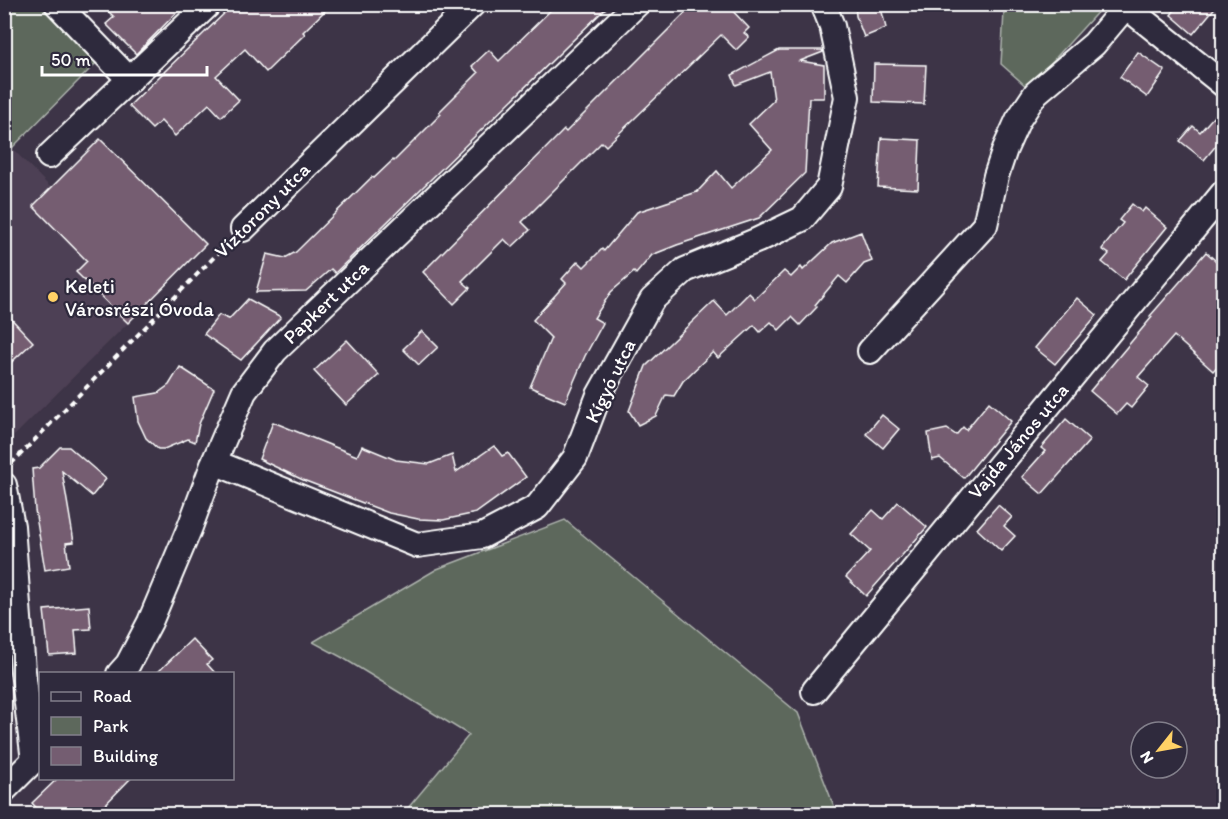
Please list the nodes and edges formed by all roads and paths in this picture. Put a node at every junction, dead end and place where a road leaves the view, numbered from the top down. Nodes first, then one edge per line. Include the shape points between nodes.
1 (57, 4) edge
2 (209, 4) edge
3 (473, 4) edge
4 (638, 4) edge
5 (823, 4) edge
6 (1136, 9) edge
7 (130, 80) junction
8 (1224, 86) edge
9 (49, 156) dead end
10 (1224, 192) edge
11 (243, 229) joint
12 (870, 351) dead end
13 (214, 462) junction
14 (4, 471) edge
15 (4, 485) edge
16 (121, 672) edge
17 (814, 691) dead end
18 (37, 758) edge
19 (4, 789) edge

1 - 7 street
2 - 7 street
3 - 11 street, Víztorony utca
4 - 13 street, Papkert utca via 275,351 244,392
5 - 13 street, Kígyó utca via 832,26 846,97 829,187 802,219 685,270 652,300 598,395 575,458 537,507 482,536 417,545
6 - 8 street
6 - 12 street via 1036,93 1005,149 985,225
7 - 9 street
10 - 17 street, Vajda János utca
11 - 14 path, Víztorony utca
13 - 16 street, Papkert utca via 150,622
15 - 18 street via 12,526 23,671
18 - 19 street

